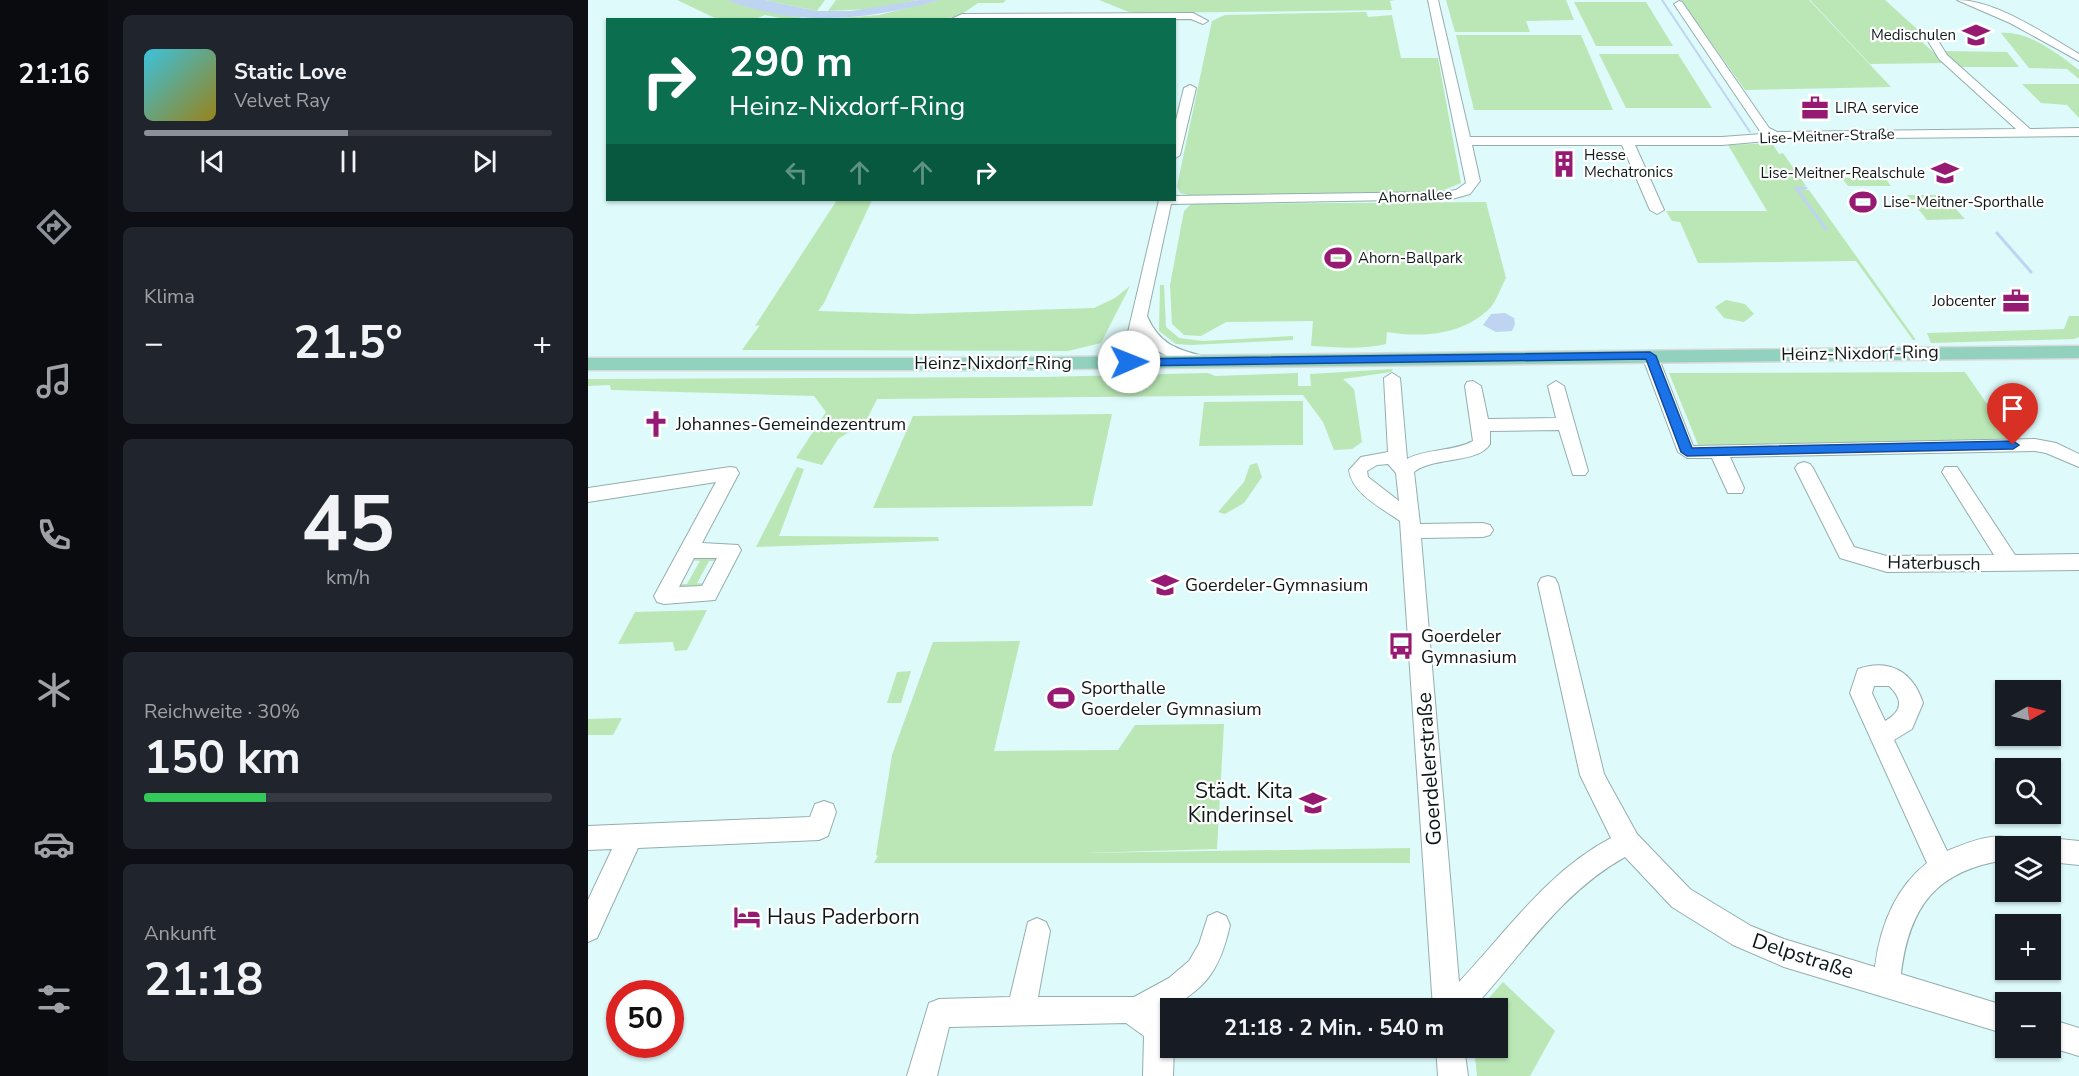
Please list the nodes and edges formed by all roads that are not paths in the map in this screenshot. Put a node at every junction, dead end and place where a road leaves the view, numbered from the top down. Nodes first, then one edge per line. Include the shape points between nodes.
1 (1433, 0) edge
2 (1962, 0) edge
3 (1679, 4) dead end
4 (965, 18) edge
5 (1203, 21) dead end
6 (1933, 41) dead end
7 (2079, 58) edge
8 (1190, 88) dead end
9 (2079, 132) edge
10 (2027, 133) junction
11 (1773, 135) junction
12 (1465, 141) junction
13 (1627, 141) junction
14 (1176, 147) edge
15 (1176, 200) edge
16 (1165, 201) edge
17 (1657, 210) dead end
18 (1140, 317) junction
19 (2076, 350) edge
20 (1650, 356) junction
21 (1200, 360) junction
22 (1129, 362) junction
23 (588, 364) edge
24 (1392, 378) dead end
25 (1473, 386) dead end
26 (1556, 386) dead end
27 (1566, 424) junction
28 (1480, 425) junction
29 (1718, 451) junction
30 (2079, 461) edge
31 (1401, 466) junction
32 (1804, 468) dead end
33 (1579, 471) dead end
34 (1951, 472) dead end
35 (1735, 488) dead end
36 (588, 495) edge
37 (1410, 524) junction
38 (1483, 530) dead end
39 (689, 551) dead end
40 (2079, 562) edge
41 (2010, 564) junction
42 (1548, 584) dead end
43 (1882, 735) dead end
44 (824, 812) dead end
45 (588, 838) edge
46 (630, 838) junction
47 (1628, 842) junction
48 (1995, 849) edge
49 (2061, 851) edge
50 (2079, 853) edge
51 (1941, 866) junction
52 (1217, 925) dead end
53 (588, 929) edge
54 (1037, 931) dead end
55 (1886, 983) junction
56 (1447, 998) edge
57 (1460, 998) edge
58 (1022, 1010) junction
59 (1136, 1011) junction
60 (1995, 1017) edge
61 (2061, 1037) edge
62 (2079, 1042) edge
63 (1451, 1058) edge
64 (922, 1076) edge
65 (1158, 1076) edge
66 (1453, 1076) edge

1 - 12 street, Ahornallee
2 - 7 street via 2014,21
3 - 11 street via 1764,130
4 - 5 street via 1193,16
6 - 10 street via 1943,57
8 - 14 street
9 - 10 street, Lise-Meitner-Straße
10 - 11 street, Lise-Meitner-Straße
11 - 13 street, Lise-Meitner-Straße via 1722,141
12 - 13 street, Lise-Meitner-Straße
12 - 15 street, Ahornallee via 1474,181 1468,190 1453,195
13 - 17 street
16 - 18 street, Ahornallee
18 - 21 street via 1152,340 1173,353
18 - 22 street, Ahornallee
19 - 20 main road, Heinz-Nixdorf-Ring
20 - 21 main road, Heinz-Nixdorf-Ring
20 - 29 street via 1687,452
21 - 22 main road, Heinz-Nixdorf-Ring
22 - 23 main road, Heinz-Nixdorf-Ring
24 - 31 street, Goerdelerstraße
25 - 28 street
26 - 27 street
27 - 28 street
27 - 33 street
28 - 31 street via 1482,441 1477,447 1422,456
29 - 30 street via 2035,445 2050,447
29 - 35 street
31 - 37 street, Goerdelerstraße
31 - 37 street via 1383,458 1372,459 1362,463 1358,474 1367,488
32 - 41 street, Haterbusch via 1847,553 1887,564
34 - 41 street, Haterbusch
36 - 39 street via 730,473
37 - 38 street
37 - 56 street, Goerdelerstraße
40 - 41 street, Haterbusch
42 - 47 street, Delpstraße via 1592,775
43 - 51 street
44 - 46 street via 819,828
45 - 46 street
46 - 53 street
47 - 55 street, Delpstraße via 1681,898 1742,936 1784,953
47 - 57 street via 1602,854 1563,887
48 - 51 street via 1977,851
49 - 50 street
51 - 55 street via 1919,887 1897,925
52 - 59 street via 1213,947 1195,978
54 - 58 street
55 - 60 street, Delpstraße
58 - 59 street
58 - 64 street via 939,1013
59 - 65 street via 1158,1029
61 - 62 street
63 - 66 street

